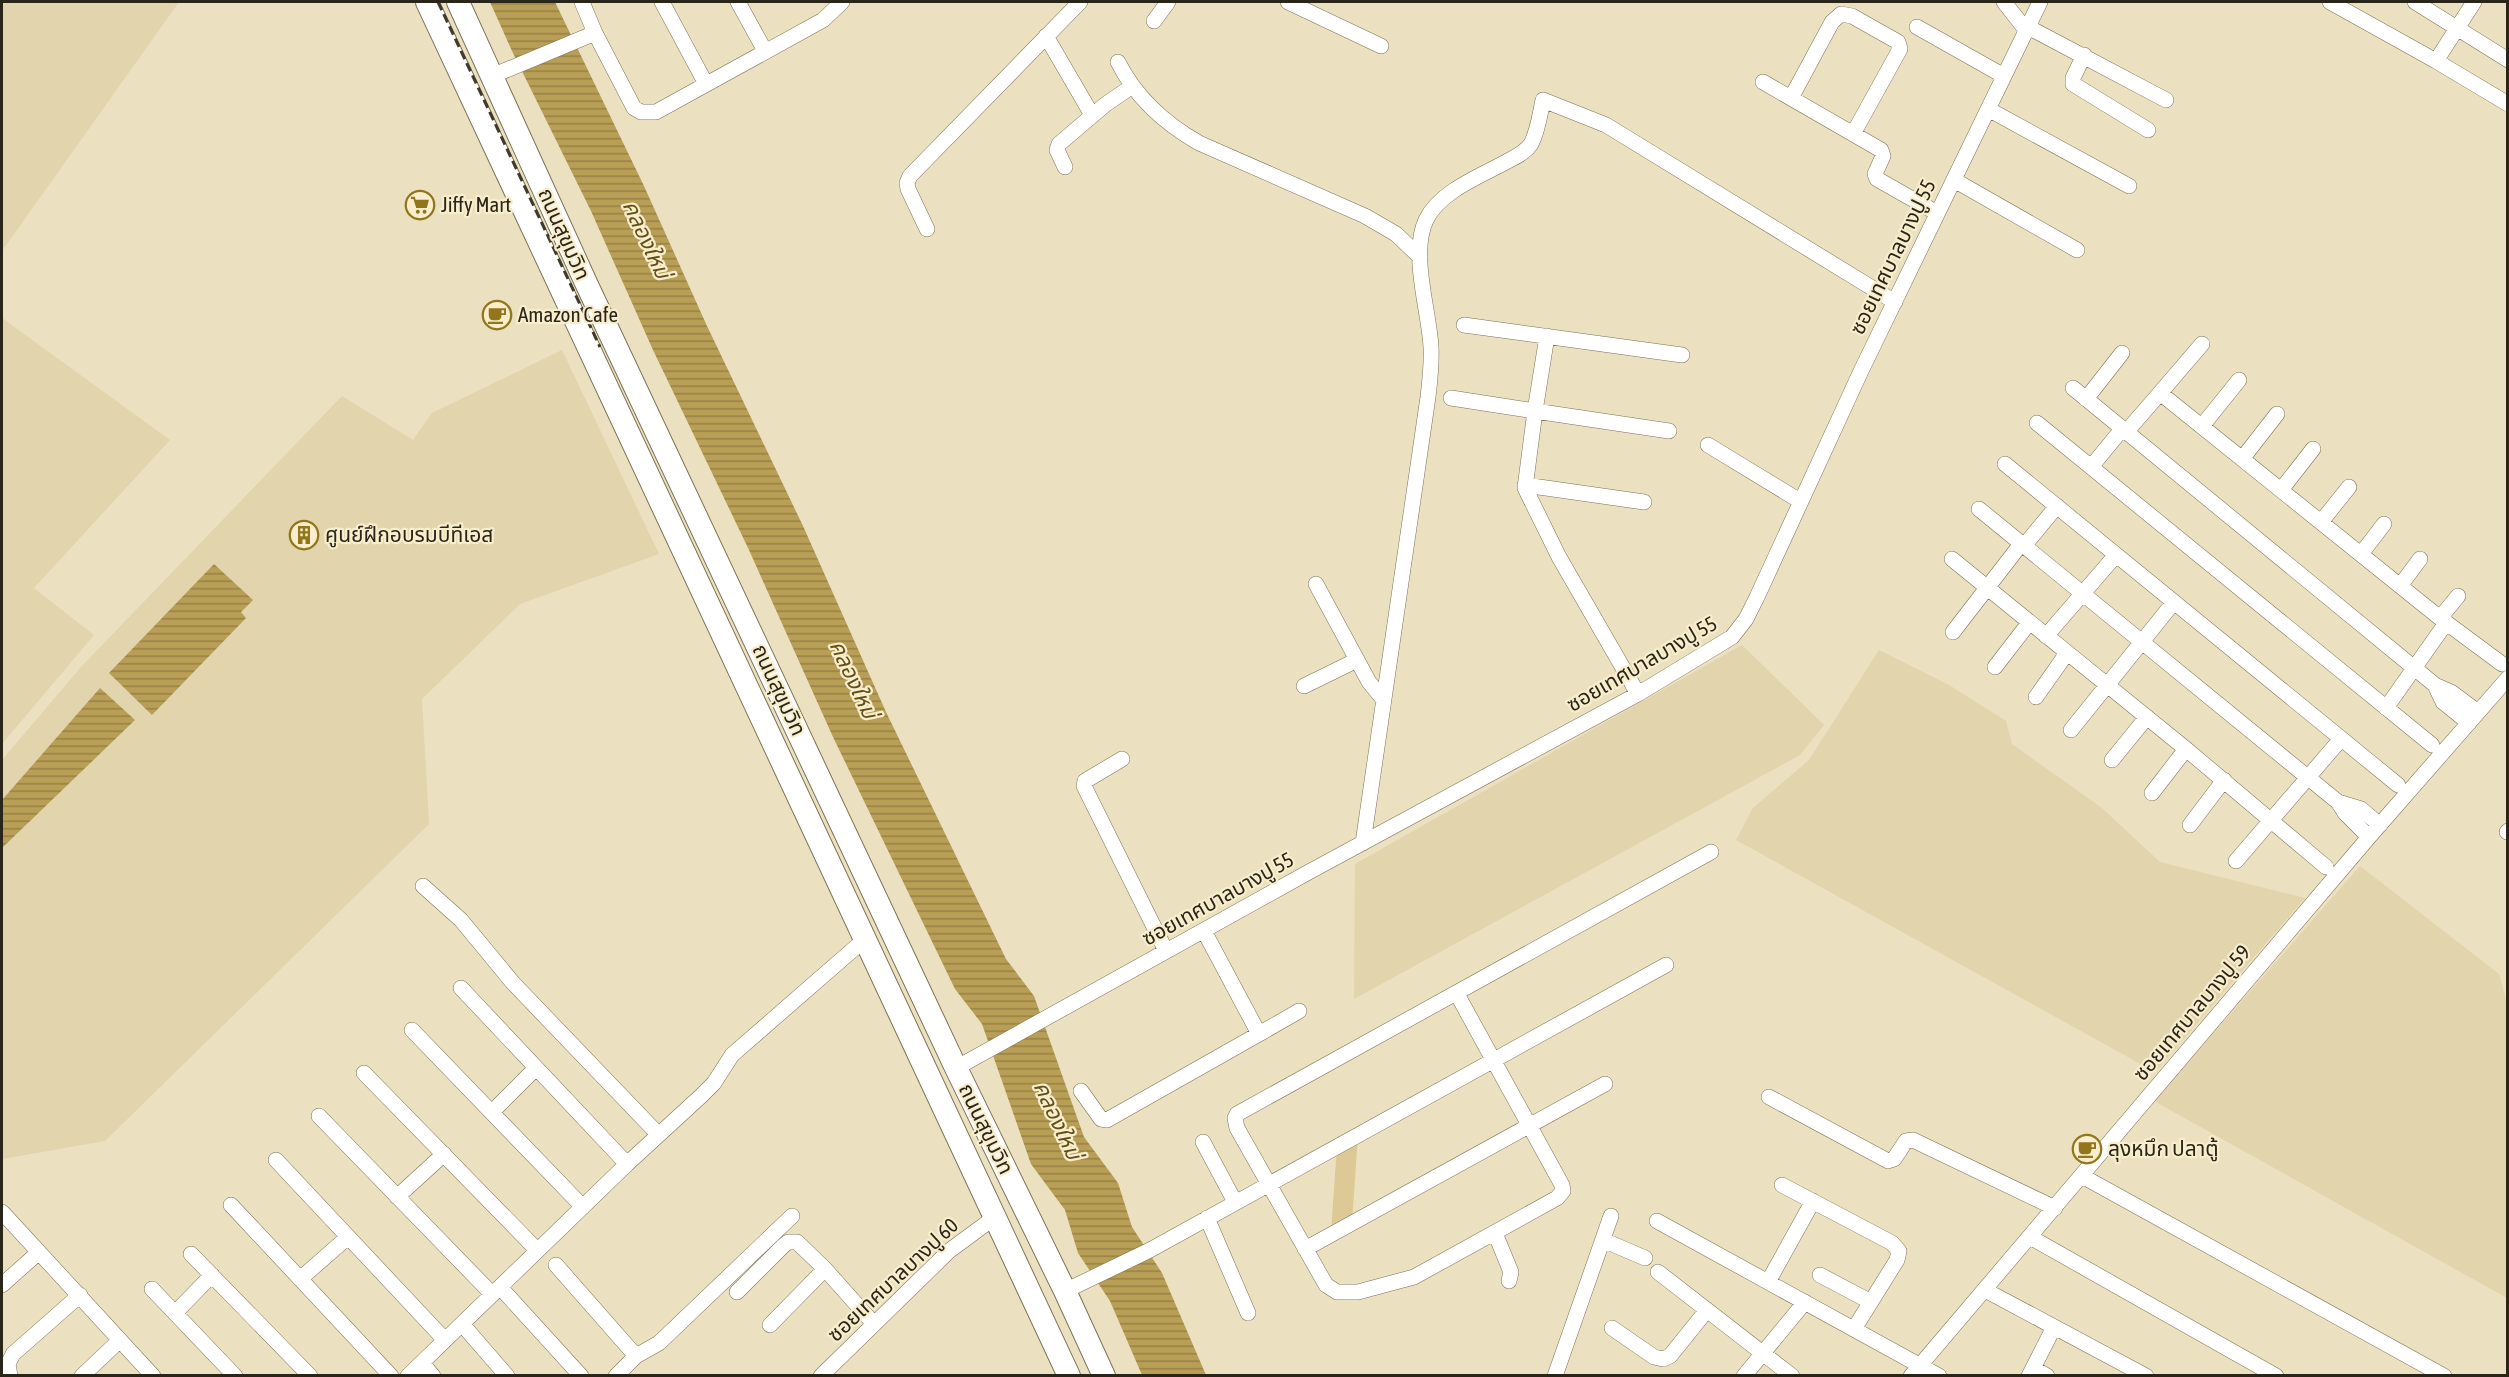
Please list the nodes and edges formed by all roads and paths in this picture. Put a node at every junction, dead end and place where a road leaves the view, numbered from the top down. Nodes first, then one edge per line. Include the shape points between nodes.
1 (427, 2) edge
2 (458, 2) edge
3 (582, 2) edge
4 (662, 2) edge
5 (738, 2) edge
6 (842, 2) edge
7 (1080, 2) edge
8 (1168, 2) edge
9 (1288, 2) edge
10 (2004, 2) edge
11 (2040, 2) edge
12 (2330, 2) edge
13 (2415, 2) edge
14 (2474, 2) edge
15 (1154, 21) dead end
16 (1917, 27) dead end
17 (2027, 28) junction
18 (2457, 28) junction
19 (590, 36) junction
20 (1046, 36) junction
21 (1381, 46) dead end
22 (765, 51) junction
23 (2084, 55) junction
24 (2508, 60) edge
25 (2436, 61) junction
26 (1118, 62) dead end
27 (500, 72) junction
28 (2004, 76) junction
29 (1763, 82) dead end
30 (706, 84) junction
31 (1131, 87) junction
32 (1791, 98) junction
33 (2166, 100) dead end
34 (2508, 104) edge
35 (1988, 109) junction
36 (1092, 115) junction
37 (2148, 130) dead end
38 (1853, 134) junction
39 (1065, 167) dead end
40 (1954, 180) junction
41 (2129, 186) dead end
42 (1937, 213) junction
43 (927, 229) dead end
44 (2077, 250) dead end
45 (1420, 257) junction
46 (1895, 302) junction
47 (1464, 325) dead end
48 (1547, 336) junction
49 (2202, 344) dead end
50 (2122, 352) dead end
51 (1682, 356) dead end
52 (2239, 380) dead end
53 (2073, 388) dead end
54 (2160, 393) junction
55 (1451, 398) dead end
56 (2086, 399) junction
57 (1535, 411) junction
58 (2277, 414) dead end
59 (2037, 423) dead end
60 (2202, 426) junction
61 (2125, 430) junction
62 (1669, 431) dead end
63 (1708, 445) dead end
64 (2313, 449) dead end
65 (2242, 459) junction
66 (2005, 464) dead end
67 (2091, 466) junction
68 (1525, 485) junction
69 (2349, 487) dead end
70 (2281, 490) junction
71 (1800, 501) junction
72 (1644, 502) dead end
73 (2057, 506) junction
74 (1979, 509) dead end
75 (2321, 522) junction
76 (2384, 524) dead end
77 (2023, 545) junction
78 (2361, 554) junction
79 (2116, 555) junction
80 (1952, 559) dead end
81 (2420, 559) dead end
82 (1316, 584) dead end
83 (2400, 586) junction
84 (1988, 588) junction
85 (2082, 594) junction
86 (2458, 596) dead end
87 (2174, 602) junction
88 (2443, 621) junction
89 (2029, 623) junction
90 (1953, 632) dead end
91 (2046, 636) junction
92 (2142, 642) junction
93 (2067, 653) junction
94 (1357, 660) junction
95 (2502, 664) dead end
96 (1995, 667) dead end
97 (2415, 668) junction
98 (2508, 678) edge
99 (2107, 684) junction
100 (1304, 686) dead end
101 (1638, 694) junction
102 (2036, 697) dead end
103 (1383, 699) junction
104 (2386, 708) junction
105 (2146, 717) junction
106 (2473, 717) junction
107 (2072, 730) dead end
108 (2341, 739) junction
109 (2432, 745) dead end
110 (2186, 749) junction
111 (1122, 759) dead end
112 (2112, 760) dead end
113 (819, 773) junction
114 (2308, 777) junction
115 (2224, 780) junction
116 (2398, 785) dead end
117 (792, 786) junction
118 (2151, 793) dead end
119 (2338, 802) junction
120 (2269, 820) junction
121 (2190, 825) dead end
122 (2380, 825) junction
123 (2369, 837) junction
124 (1363, 843) junction
125 (1711, 852) dead end
126 (2236, 861) dead end
127 (2326, 867) dead end
128 (423, 886) dead end
129 (1204, 931) junction
130 (864, 940) junction
131 (1166, 951) junction
132 (1665, 964) dead end
133 (461, 988) dead end
134 (1457, 994) junction
135 (1299, 1011) dead end
136 (412, 1030) dead end
137 (1259, 1034) junction
138 (1493, 1061) junction
139 (536, 1068) junction
140 (956, 1068) junction
141 (364, 1073) dead end
142 (1605, 1084) dead end
143 (1081, 1091) dead end
144 (1769, 1097) dead end
145 (492, 1112) junction
146 (319, 1116) dead end
147 (1529, 1126) junction
148 (658, 1134) junction
149 (1203, 1142) dead end
150 (444, 1154) junction
151 (276, 1160) dead end
152 (627, 1164) junction
153 (2082, 1176) junction
154 (1268, 1184) junction
155 (1782, 1185) dead end
156 (397, 1197) junction
157 (1813, 1201) junction
158 (1235, 1202) junction
159 (231, 1205) dead end
160 (583, 1207) junction
161 (2055, 1208) junction
162 (2, 1212) edge
163 (792, 1216) dead end
164 (1611, 1216) dead end
165 (995, 1217) junction
166 (1207, 1218) junction
167 (1657, 1221) dead end
168 (1495, 1233) junction
169 (348, 1237) junction
170 (2030, 1237) junction
171 (1603, 1240) junction
172 (1305, 1249) junction
173 (537, 1250) junction
174 (39, 1252) junction
175 (190, 1254) dead end
176 (1645, 1258) dead end
177 (556, 1265) dead end
178 (825, 1269) junction
179 (1658, 1272) dead end
180 (212, 1275) junction
181 (1820, 1275) dead end
182 (300, 1279) junction
183 (1509, 1281) dead end
184 (1768, 1282) junction
185 (2, 1285) edge
186 (152, 1289) dead end
187 (1985, 1290) junction
188 (496, 1291) junction
189 (1065, 1291) junction
190 (737, 1292) dead end
191 (80, 1295) junction
192 (1805, 1302) junction
193 (1871, 1302) junction
194 (1707, 1310) junction
195 (175, 1313) junction
196 (1248, 1313) dead end
197 (462, 1324) junction
198 (874, 1324) junction
199 (770, 1325) dead end
200 (2054, 1326) junction
201 (1612, 1328) dead end
202 (1854, 1329) junction
203 (120, 1340) junction
204 (445, 1340) junction
205 (1762, 1354) junction
206 (636, 1356) junction
207 (422, 1363) junction
208 (1916, 1370) edge
209 (1062, 1372) edge
210 (2031, 1372) edge
211 (10, 1376) edge
212 (82, 1376) edge
213 (153, 1376) edge
214 (236, 1376) edge
215 (310, 1376) edge
216 (391, 1376) edge
217 (408, 1376) edge
218 (433, 1376) edge
219 (507, 1376) edge
220 (581, 1376) edge
221 (616, 1376) edge
222 (821, 1376) edge
223 (1104, 1376) edge
224 (1555, 1376) edge
225 (1744, 1376) edge
226 (1792, 1376) edge
227 (1939, 1376) edge
228 (2047, 1376) edge
229 (2146, 1376) edge
230 (2276, 1376) edge
231 (2444, 1376) edge

1 - 117 highway, ถนนสุขุมวิท
2 - 27 highway, ถนนสุขุมวิท
3 - 19 street
4 - 30 street
5 - 22 street
6 - 22 street via 823,20
7 - 20 street
8 - 15 street
9 - 21 street
10 - 17 street
11 - 17 street, ซอยเทศบาลบางปู 55
12 - 25 street
13 - 18 street
14 - 18 street
16 - 28 street
17 - 23 street
17 - 28 street, ซอยเทศบาลบางปู 55
18 - 24 street
18 - 25 street
19 - 27 street
19 - 30 street via 634,108 641,112 656,112
20 - 36 street
20 - 43 street via 910,177 908,189
22 - 30 street
23 - 33 street
23 - 37 street via 2073,84
25 - 34 street
26 - 31 street
27 - 113 highway, ถนนสุขุมวิท via 587,285
28 - 35 street, ซอยเทศบาลบางปู 55
29 - 32 street
31 - 36 street
31 - 45 street via 1180,132 1365,216 1396,234
32 - 38 street
32 - 38 street via 1832,22 1841,14 1888,36 1900,48
35 - 40 street, ซอยเทศบาลบางปู 55
35 - 41 street
36 - 39 street via 1057,146
38 - 42 street via 1881,150 1877,179
40 - 42 street, ซอยเทศบาลบางปู 55
40 - 44 street
42 - 46 street, ซอยเทศบาลบางปู 55
45 - 46 street via 1421,236 1431,212 1444,198 1525,151 1532,143 1543,100 1606,125
45 - 103 street via 1431,370
46 - 71 street, ซอยเทศบาลบางปู 55
47 - 48 street
48 - 51 street
48 - 57 street
49 - 54 street
50 - 56 street
52 - 60 street
53 - 56 street
54 - 60 street
54 - 61 street
55 - 57 street
56 - 61 street
57 - 62 street
57 - 68 street
58 - 65 street
59 - 67 street
60 - 65 street
61 - 67 street
61 - 97 street
63 - 71 street
64 - 70 street
65 - 70 street
66 - 73 street
67 - 104 street
68 - 72 street
68 - 101 street via 1559,557
69 - 75 street
70 - 75 street
71 - 101 street, ซอยเทศบาลบางปู 55 via 1739,630
73 - 77 street
73 - 79 street
74 - 77 street
75 - 78 street
76 - 78 street
77 - 84 street
77 - 85 street
78 - 83 street
79 - 85 street
79 - 87 street
80 - 84 street
81 - 83 street
82 - 94 street
83 - 88 street
84 - 89 street
84 - 90 street
85 - 91 street
85 - 92 street
86 - 88 street
87 - 92 street
87 - 108 street
88 - 95 street
88 - 97 street
89 - 91 street
89 - 96 street
91 - 93 street
92 - 99 street
92 - 114 street
93 - 99 street
93 - 102 street
94 - 100 street
94 - 103 street
97 - 104 street
97 - 106 street via 2435,686 2443,702
98 - 106 street, ซอยเทศบาลบางปู 59
99 - 105 street
99 - 107 street
101 - 124 street, ซอยเทศบาลบางปู 55
103 - 124 street
104 - 109 street
105 - 110 street
105 - 112 street
106 - 122 street, ซอยเทศบาลบางปู 59
108 - 114 street
108 - 116 street
110 - 115 street
110 - 118 street
111 - 131 street via 1085,781 1084,786
113 - 117 highway
113 - 140 highway, ถนนสุขุมวิท
114 - 119 street
114 - 120 street
115 - 120 street
115 - 121 street
117 - 130 highway, ถนนสุขุมวิท
119 - 122 street via 2361,808
119 - 123 street
120 - 126 street
120 - 127 street
122 - 123 street, ซอยเทศบาลบางปู 59
123 - 153 street, ซอยเทศบาลบางปู 59
124 - 129 street, ซอยเทศบาลบางปู 55
125 - 134 street
128 - 148 street via 454,913 513,983
129 - 131 street, ซอยเทศบาลบางปู 55
129 - 137 street
130 - 148 street via 732,1055 714,1083
130 - 165 highway, ถนนสุขุมวิท
131 - 140 street, ซอยเทศบาลบางปู 55
132 - 138 street
133 - 139 street
134 - 138 street
134 - 154 street via 1238,1114 1234,1122
135 - 137 street
136 - 145 street
137 - 143 street via 1107,1120 1101,1119
138 - 147 street
138 - 154 street
139 - 145 street
139 - 152 street
140 - 189 highway, ถนนสุขุมวิท
141 - 150 street
142 - 147 street
144 - 161 street via 1888,1161 1894,1159 1906,1141 1913,1140
145 - 160 street
146 - 156 street
147 - 168 street via 1563,1191
147 - 172 street
148 - 152 street
149 - 158 street
150 - 156 street
150 - 173 street
151 - 169 street
152 - 160 street
153 - 161 street, ซอยเทศบาลบางปู 59
153 - 231 street
154 - 158 street
154 - 172 street
155 - 157 street
156 - 188 street
157 - 184 street
157 - 193 street via 1896,1247 1899,1256
158 - 166 street
159 - 182 street
160 - 173 street
161 - 170 street, ซอยเทศบาลบางปู 59
162 - 174 street
163 - 206 street via 659,1343
164 - 171 street
165 - 198 street, ซอยเทศบาลบางปู 60 via 949,1251
165 - 209 highway, ถนนสุขุมวิท
166 - 189 street
166 - 196 street
167 - 184 street
168 - 172 street via 1414,1277 1358,1292 1337,1292 1326,1285
168 - 183 street via 1511,1272
169 - 182 street
169 - 204 street
170 - 187 street, ซอยเทศบาลบางปู 59
170 - 230 street
171 - 176 street
171 - 224 street
173 - 188 street
174 - 185 street
174 - 191 street
175 - 180 street
177 - 206 street
178 - 190 street via 801,1244 788,1242
178 - 198 street
178 - 199 street
179 - 194 street
180 - 195 street
180 - 215 street
181 - 193 street
182 - 216 street
184 - 192 street
186 - 195 street
187 - 200 street
187 - 208 street, ซอยเทศบาลบางปู 59
188 - 197 street
188 - 220 street
189 - 223 highway, ถนนสุขุมวิท
191 - 203 street
191 - 211 street via 13,1354 8,1364
192 - 202 street
192 - 205 street
193 - 202 street
194 - 201 street via 1670,1356 1663,1359
194 - 205 street
195 - 214 street
197 - 204 street
197 - 219 street
198 - 222 street, ซอยเทศบาลบางปู 60
200 - 210 street
200 - 229 street
202 - 208 street
203 - 212 street
203 - 213 street
204 - 207 street
205 - 225 street
205 - 226 street
206 - 221 street
207 - 217 street
207 - 218 street
208 - 227 street
210 - 228 street

